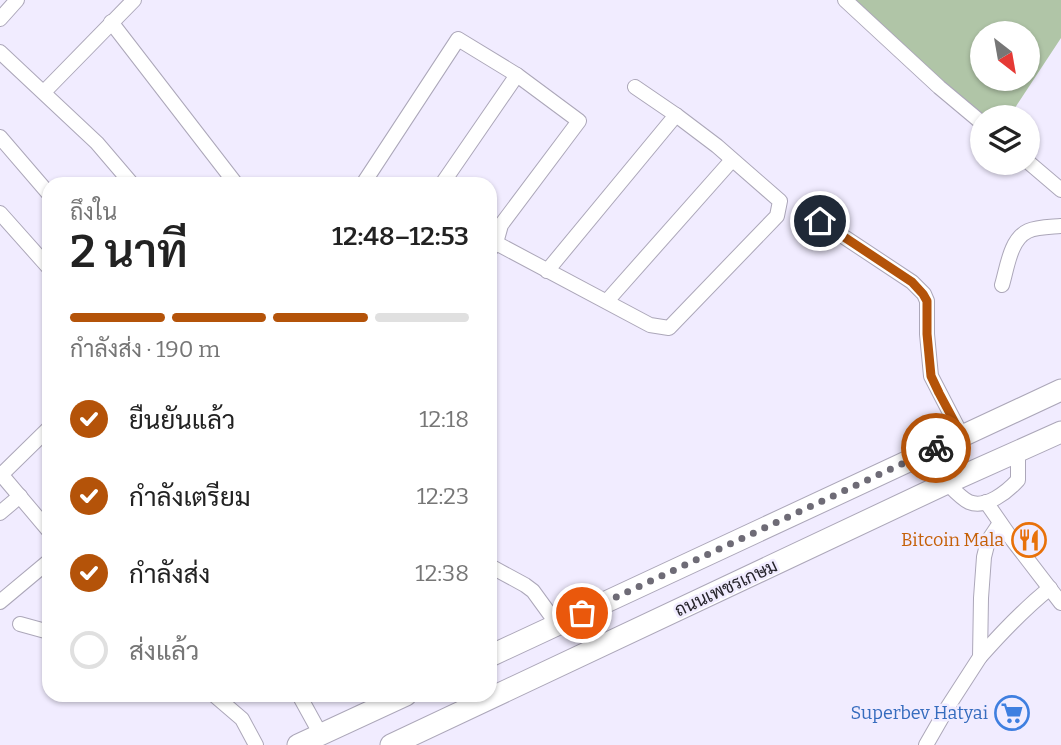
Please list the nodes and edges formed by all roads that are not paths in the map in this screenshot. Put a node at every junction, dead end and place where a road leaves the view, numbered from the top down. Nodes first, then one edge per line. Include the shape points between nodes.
1 (17, 0) edge
2 (134, 0) edge
3 (845, 0) edge
4 (0, 19) edge
5 (111, 22) junction
6 (0, 52) edge
7 (517, 75) junction
8 (635, 87) dead end
9 (44, 92) junction
10 (970, 113) edge
11 (676, 115) junction
12 (3, 145) edge
13 (732, 160) junction
14 (1040, 172) edge
15 (126, 177) edge
16 (231, 177) edge
17 (368, 177) edge
18 (447, 177) edge
19 (42, 187) edge
20 (1061, 190) edge
21 (0, 213) edge
22 (820, 221) dead end
23 (1061, 226) edge
24 (497, 236) edge
25 (497, 249) edge
26 (42, 260) edge
27 (547, 271) junction
28 (1002, 285) dead end
29 (607, 301) junction
30 (1061, 390) edge
31 (1061, 432) edge
32 (42, 435) edge
33 (962, 436) junction
34 (1018, 452) junction
35 (1, 473) edge
36 (947, 483) junction
37 (20, 496) junction
38 (986, 502) junction
39 (0, 513) edge
40 (42, 522) edge
41 (1000, 523) junction
42 (42, 567) edge
43 (497, 570) edge
44 (1050, 588) junction
45 (0, 602) edge
46 (1061, 603) edge
47 (20, 624) dead end
48 (557, 624) junction
49 (42, 630) edge
50 (497, 653) edge
51 (980, 657) junction
52 (497, 695) edge
53 (222, 702) edge
54 (303, 702) edge
55 (391, 702) edge
56 (482, 702) edge
57 (321, 735) junction
58 (256, 745) edge
59 (298, 745) edge
60 (391, 745) edge
61 (926, 745) edge

1 - 4 street
2 - 5 street
3 - 10 street
5 - 9 street
5 - 16 street
6 - 9 street
7 - 17 street via 458,39
7 - 18 street
7 - 24 street via 579,121
8 - 11 street
9 - 15 street
11 - 13 street
11 - 27 street
12 - 19 street
13 - 29 street
13 - 29 street via 780,201 776,216 668,328 650,325
14 - 20 street
21 - 26 street
22 - 33 street via 923,294 931,376
23 - 28 street via 1022,235
25 - 27 street
27 - 29 street
30 - 33 highway
31 - 34 highway, ถนนเพชรเกษม
32 - 35 street
33 - 48 highway
34 - 36 highway, ถนนเพชรเกษม
34 - 38 street via 1018,480
35 - 37 street
36 - 38 street via 971,503
36 - 52 highway, ถนนเพชรเกษม
37 - 39 street
37 - 40 street
38 - 41 street
41 - 44 street
41 - 51 street via 984,556
42 - 45 street
43 - 48 street via 533,592
44 - 46 street
44 - 51 street via 1004,628
47 - 49 street
48 - 50 highway
51 - 61 street
53 - 58 street via 242,719
54 - 57 street
55 - 57 highway
56 - 60 highway, ถนนเพชรเกษม
57 - 59 highway

